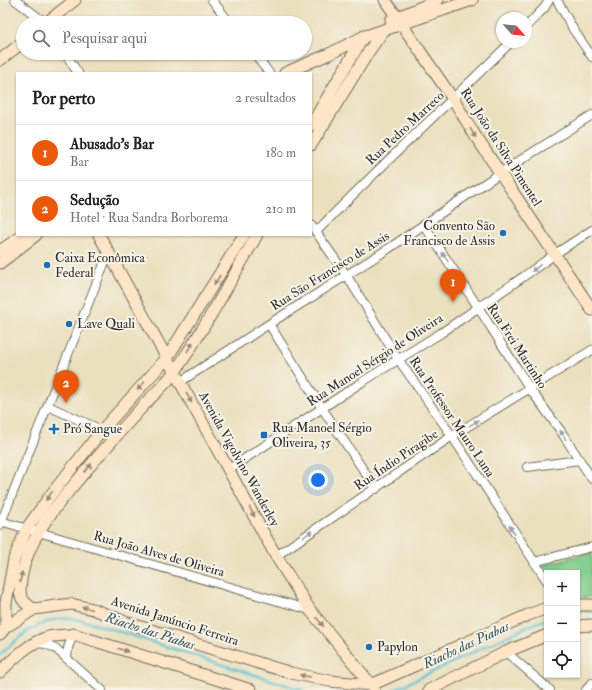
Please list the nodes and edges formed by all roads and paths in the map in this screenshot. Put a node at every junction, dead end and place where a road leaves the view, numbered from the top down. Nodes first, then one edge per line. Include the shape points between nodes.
1 (15, 0) edge
2 (75, 0) edge
3 (212, 0) edge
4 (385, 0) edge
5 (438, 0) edge
6 (472, 0) edge
7 (549, 0) edge
8 (557, 0) edge
9 (37, 16) edge
10 (55, 16) edge
11 (225, 16) edge
12 (532, 20) edge
13 (399, 21) junction
14 (383, 30) junction
15 (363, 37) junction
16 (16, 47) edge
17 (505, 48) edge
18 (329, 54) junction
19 (592, 57) edge
20 (0, 60) edge
21 (70, 60) edge
22 (259, 60) edge
23 (344, 71) junction
24 (77, 72) edge
25 (268, 72) edge
26 (287, 72) edge
27 (453, 99) junction
28 (592, 115) edge
29 (312, 123) edge
30 (312, 143) edge
31 (500, 173) junction
32 (424, 225) junction
33 (314, 229) edge
34 (592, 230) edge
35 (22, 236) edge
36 (35, 236) edge
37 (99, 236) edge
38 (244, 236) edge
39 (256, 236) edge
40 (0, 251) edge
41 (108, 254) junction
42 (555, 254) junction
43 (235, 262) junction
44 (0, 263) edge
45 (347, 276) junction
46 (200, 306) junction
47 (478, 307) junction
48 (592, 310) edge
49 (212, 313) junction
50 (269, 324) junction
51 (592, 350) edge
52 (166, 358) junction
53 (398, 359) junction
54 (175, 371) junction
55 (180, 382) junction
56 (530, 389) junction
57 (48, 406) junction
58 (322, 408) junction
59 (102, 430) junction
60 (115, 436) junction
61 (452, 436) junction
62 (579, 460) junction
63 (588, 465) edge
64 (527, 467) dead end
65 (229, 469) junction
66 (592, 479) edge
67 (376, 488) junction
68 (1, 523) edge
69 (27, 528) junction
70 (38, 532) junction
71 (592, 547) edge
72 (276, 556) junction
73 (534, 562) junction
74 (544, 577) edge
75 (580, 605) edge
76 (592, 605) edge
77 (34, 609) junction
78 (544, 609) edge
79 (310, 610) junction
80 (592, 625) edge
81 (580, 626) edge
82 (3, 630) edge
83 (73, 634) junction
84 (544, 636) edge
85 (36, 643) junction
86 (506, 652) junction
87 (67, 659) junction
88 (0, 672) edge
89 (592, 683) edge
90 (374, 688) edge
91 (102, 690) edge
92 (251, 690) edge
93 (429, 690) edge
94 (550, 690) edge
95 (586, 690) edge

1 - 9 street
2 - 10 street
3 - 11 street
4 - 13 street, Rua João da Silva Pimentel
5 - 13 street
6 - 13 street
7 - 12 street
8 - 19 street
13 - 14 street
13 - 15 street via 377,27
13 - 27 street, Rua João da Silva Pimentel
14 - 15 street
14 - 30 street
15 - 18 street
15 - 23 street
16 - 20 street
17 - 27 street, Rua Pedro Marreco
18 - 23 street via 342,61
18 - 26 street
21 - 24 street
22 - 25 street
23 - 29 street
27 -> 31 street, Rua João da Silva Pimentel
27 - 33 street, Rua Pedro Marreco
28 - 31 street, Rua São Francisco de Assis
31 - 32 street, Rua São Francisco de Assis
31 - 42 street, Rua João da Silva Pimentel
32 - 45 street, Rua São Francisco de Assis
47 -> 32 street, Rua Frei Martinho
33 - 45 street, Rua Professor Mauro Luna
34 - 42 street, Rua Manoel Sérgio de Oliveira
35 - 40 street
36 - 44 street
37 - 41 street, Avenida Vigolvino Wanderley
38 - 43 street
39 - 43 street
41 - 52 street, Avenida Vigolvino Wanderley
41 - 57 street
42 -> 47 street, Rua Manoel Sérgio de Oliveira
42 - 48 street, Rua João da Silva Pimentel
43 -> 46 street
43 - 49 street
45 - 50 street, Rua São Francisco de Assis
45 - 53 street, Rua Professor Mauro Luna
46 - 49 street
46 - 52 street
47 - 53 street, Rua Manoel Sérgio de Oliveira
47 - 56 street, Rua Frei Martinho
54 -> 49 street
50 - 55 street, Rua São Francisco de Assis
50 - 58 street
51 - 56 street, Rua Índio Piragibe
52 - 54 street, Avenida Vigolvino Wanderley
52 -> 59 street
53 - 58 street, Rua Manoel Sérgio de Oliveira
53 - 61 street, Rua Professor Mauro Luna
54 - 55 street, Avenida Vigolvino Wanderley
54 - 60 street
55 -> 65 street, Avenida Vigolvino Wanderley
61 -> 56 street, Rua Índio Piragibe
62 -> 56 street, Rua Frei Martinho
57 - 59 street
57 - 68 street
58 - 65 street, Rua Manoel Sérgio de Oliveira
58 - 67 street
59 - 60 street
59 -> 69 street
70 -> 60 street via 60,501
61 - 67 street, Rua Índio Piragibe
73 -> 61 street, Rua Professor Mauro Luna
62 - 63 street, Rua Frei Martinho
62 - 64 street
63 - 66 street, Rua Frei Martinho
65 -> 72 street, Avenida Vigolvino Wanderley
72 -> 67 street, Rua Índio Piragibe
68 - 69 street, Rua João Alves de Oliveira
69 - 70 street, Rua João Alves de Oliveira
69 - 82 street via 14,559
77 -> 70 street via 25,604 20,597 20,584 24,563
70 - 79 street, Rua João Alves de Oliveira
71 - 73 street
72 - 79 street, Avenida Vigolvino Wanderley
73 - 74 street, Rua Professor Mauro Luna
75 - 76 street
77 - 82 street, Avenida Janúncio Ferreira
90 -> 77 street, Avenida Janúncio Ferreira via 291,673 128,623 93,609 71,604
78 - 90 street
79 -> 90 street, Avenida Vigolvino Wanderley
80 - 81 street
83 - 85 street via 48,638
83 - 87 street
83 -> 92 street
84 - 86 street
85 - 87 street via 55,648
85 - 88 street
86 - 93 street
86 - 94 street
87 - 91 street
89 - 95 street

